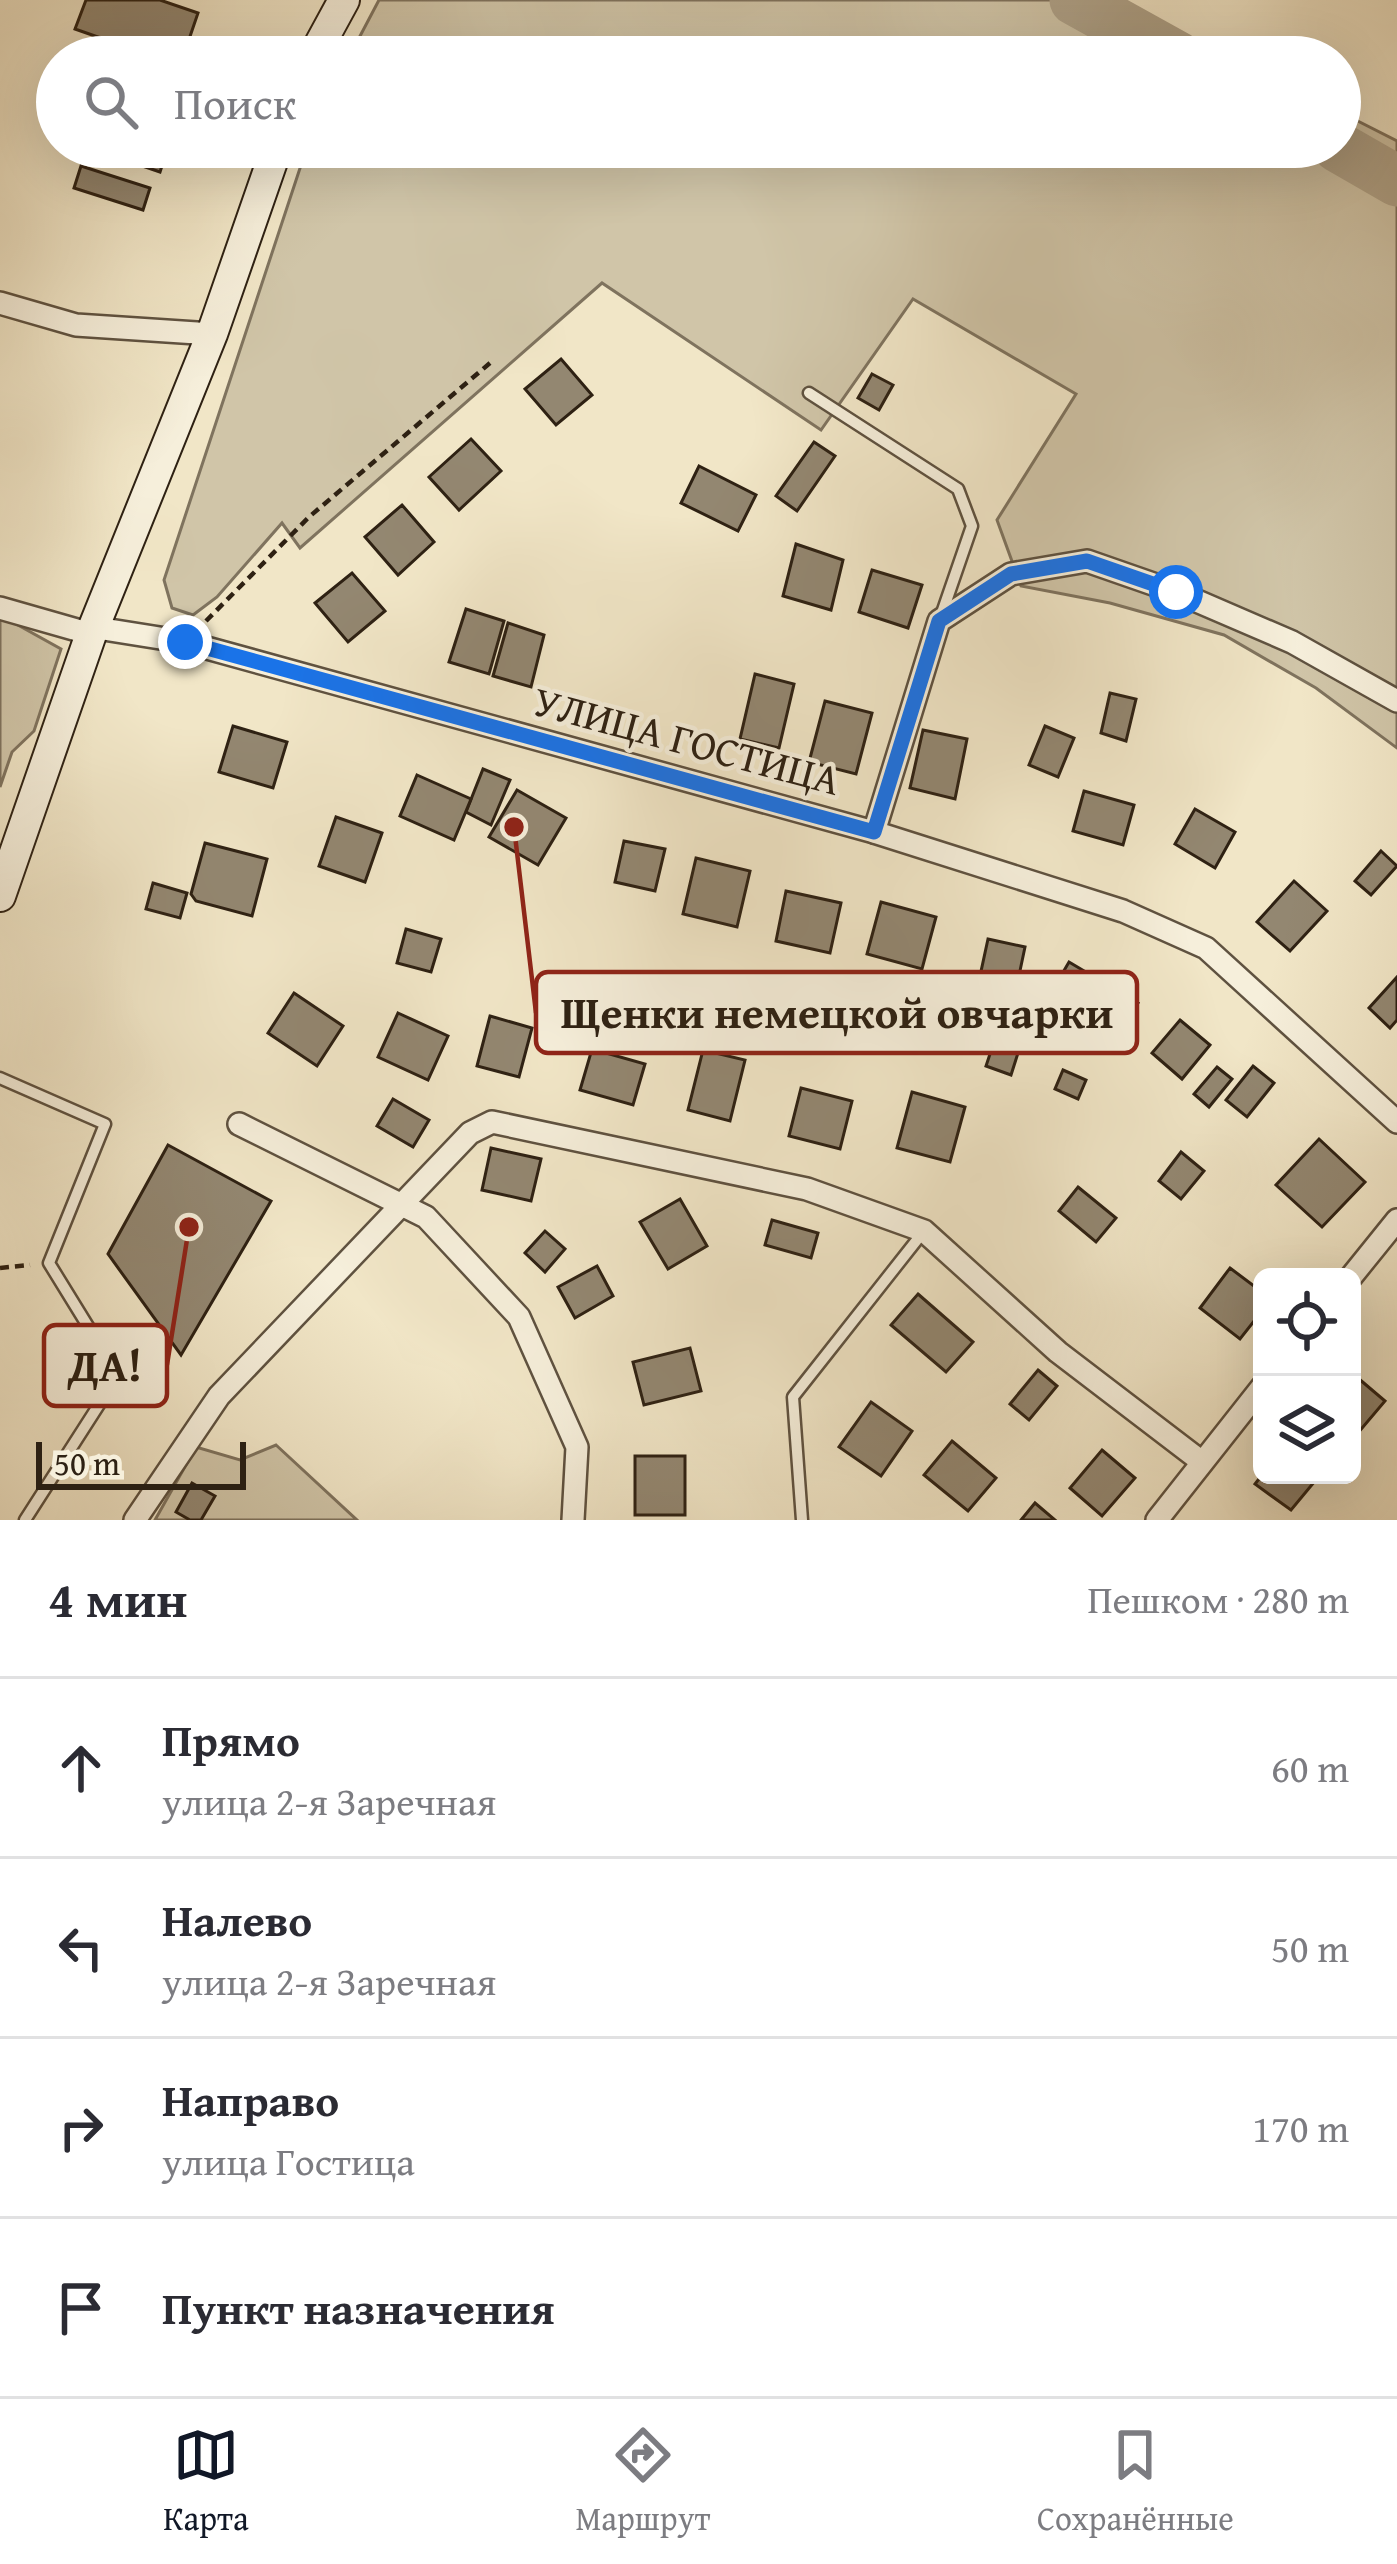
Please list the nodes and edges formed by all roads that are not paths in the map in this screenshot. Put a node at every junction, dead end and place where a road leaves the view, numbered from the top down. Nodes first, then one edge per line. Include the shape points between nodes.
1 (344, 0) edge
2 (324, 36) edge
3 (270, 168) edge
4 (0, 303) edge
5 (212, 334) junction
6 (809, 394) dead end
7 (0, 608) edge
8 (939, 621) junction
9 (94, 631) junction
10 (1397, 701) edge
11 (874, 832) junction
12 (0, 896) edge
13 (0, 1078) edge
14 (1397, 1122) edge
15 (238, 1124) dead end
16 (400, 1206) junction
17 (1397, 1220) edge
18 (924, 1231) junction
19 (1358, 1268) edge
20 (1253, 1398) edge
21 (1202, 1462) junction
22 (25, 1520) edge
23 (135, 1520) edge
24 (573, 1520) edge
25 (802, 1520) edge
26 (1157, 1520) edge

1 - 2 main road
3 - 5 main road
4 - 5 street via 76,325
5 - 9 main road
6 - 8 lane via 958,489 972,526
7 - 9 street, УЛИЦА ГОСТИЦА
8 - 10 street via 1011,574 1087,561 1292,642
8 - 11 street
9 - 11 street, УЛИЦА ГОСТИЦА via 185,642
9 - 12 main road
11 - 14 street, УЛИЦА ГОСТИЦА via 1123,911 1206,948
13 - 22 lane via 105,1124 49,1263 118,1375
15 - 16 street
16 - 18 street via 470,1133 492,1122 807,1189
16 - 23 street via 219,1396
16 - 24 street via 427,1217 519,1317 577,1447
17 - 19 street
18 - 21 street via 1058,1352
18 - 25 lane via 794,1397
20 - 21 street
21 - 26 street

